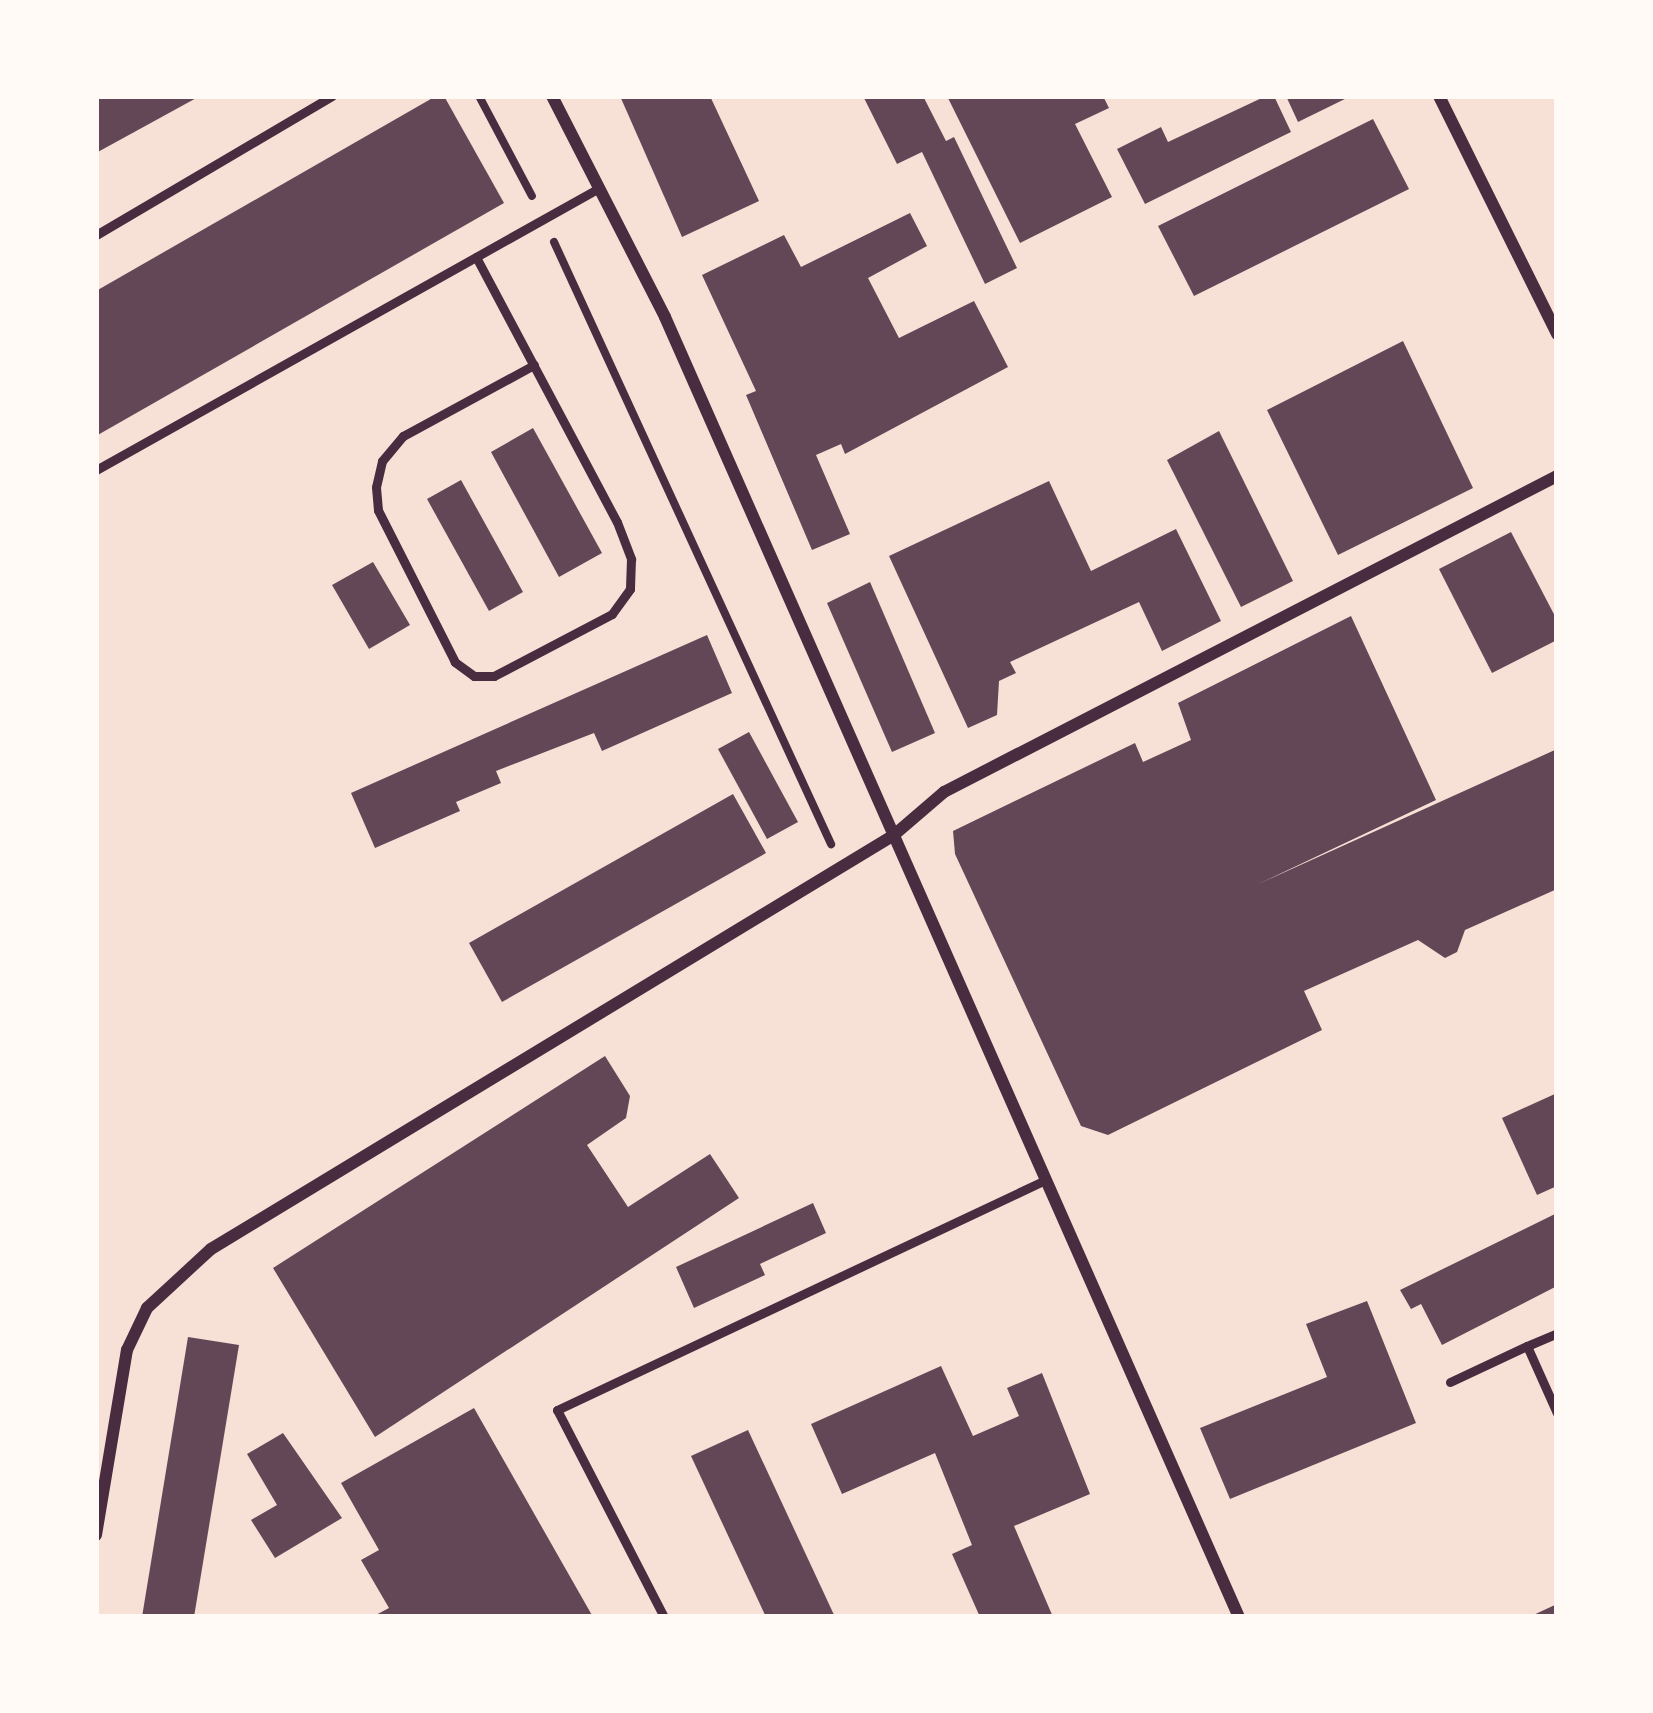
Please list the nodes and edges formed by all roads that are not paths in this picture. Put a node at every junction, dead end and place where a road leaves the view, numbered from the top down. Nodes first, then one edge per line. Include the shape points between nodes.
1 (332, 96) edge
2 (552, 96) edge
3 (1439, 96) edge
4 (599, 188) junction
5 (96, 235) edge
6 (476, 257) junction
7 (1557, 334) edge
8 (533, 365) junction
9 (96, 470) edge
10 (1557, 476) edge
11 (895, 836) junction
12 (1041, 1181) junction
13 (1557, 1333) edge
14 (1527, 1346) junction
15 (1450, 1382) dead end
16 (1557, 1413) edge
17 (96, 1535) edge
18 (664, 1617) edge
19 (1240, 1617) edge

1 - 5 lane
2 - 4 street
3 - 7 street
4 - 6 lane
4 - 11 street via 665,317
6 - 8 lane
6 - 9 lane
8 - 8 lane via 617,522 631,559 630,589 612,614 494,676 474,676 455,662 378,511 379,474 404,436
10 - 11 street via 944,792
11 - 12 street
11 - 17 street via 173,1280 147,1308 128,1350
12 - 18 lane via 557,1410
12 - 19 street
13 - 14 lane
14 - 15 lane
14 - 16 lane

